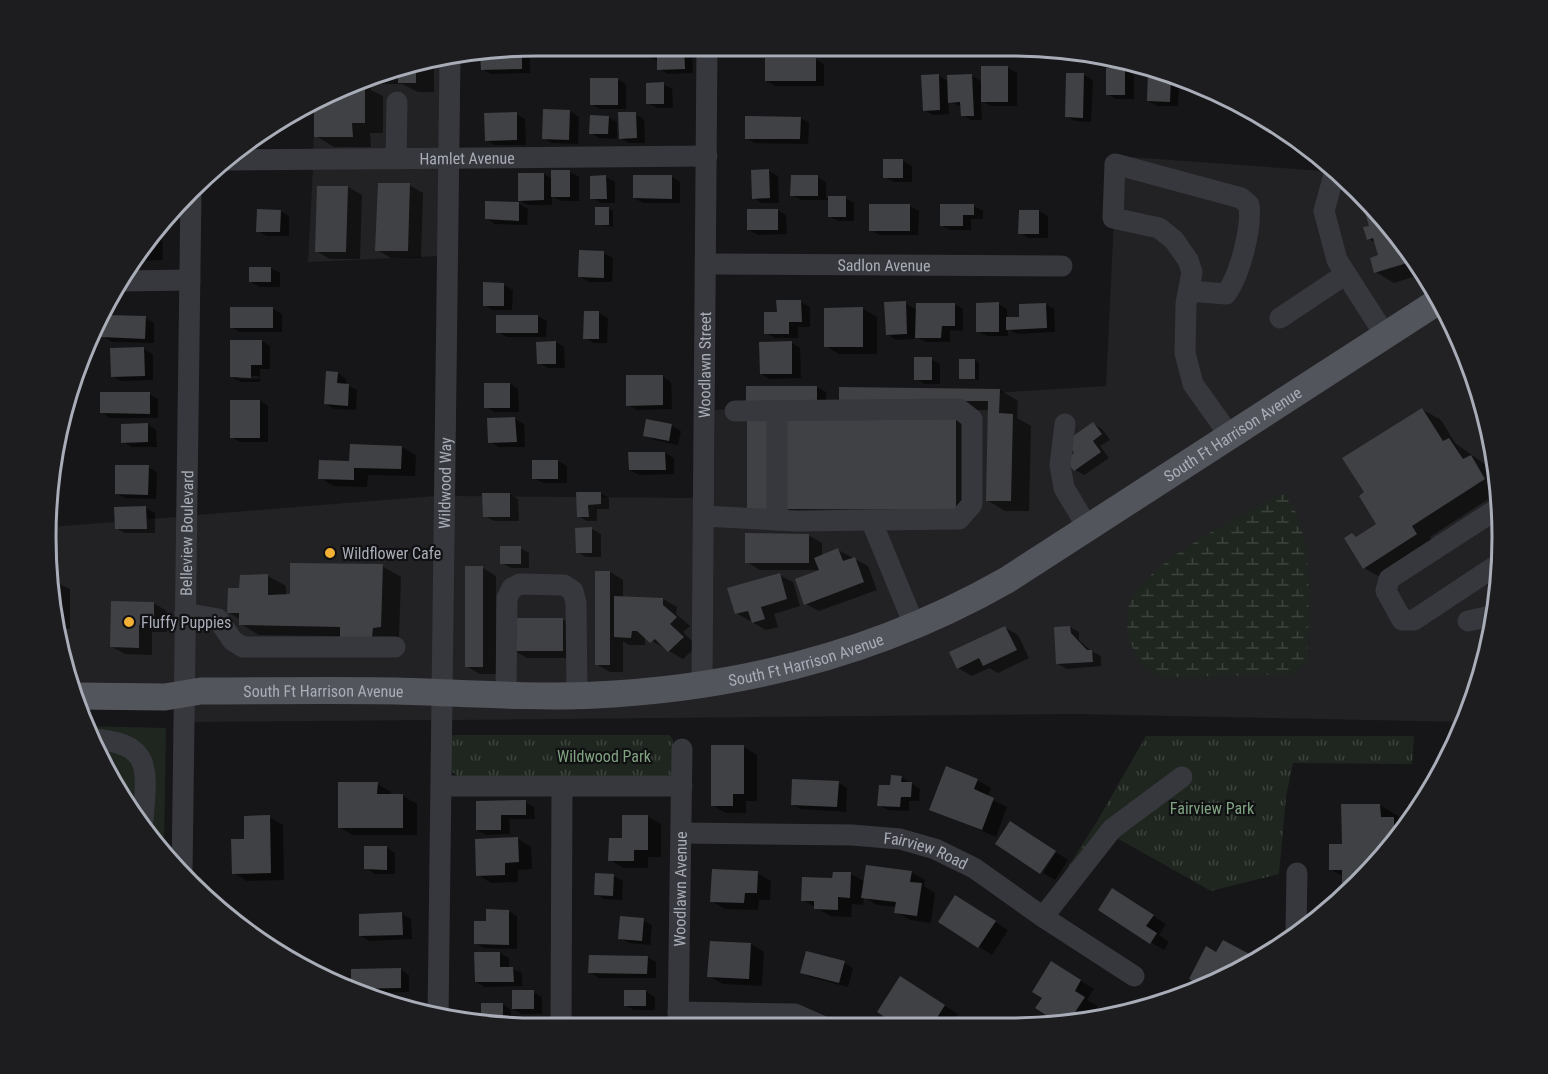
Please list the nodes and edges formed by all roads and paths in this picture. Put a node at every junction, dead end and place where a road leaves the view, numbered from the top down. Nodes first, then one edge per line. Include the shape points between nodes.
1 (707, 56) edge
2 (450, 64) edge
3 (397, 102) dead end
4 (707, 156) junction
5 (449, 157) junction
6 (396, 158) junction
7 (238, 160) edge
8 (1333, 179) edge
9 (192, 202) edge
10 (706, 264) junction
11 (1062, 266) dead end
12 (1346, 274) junction
13 (190, 280) junction
14 (129, 281) edge
15 (1189, 291) junction
16 (1433, 305) edge
17 (1280, 318) dead end
18 (1385, 335) junction
19 (777, 410) junction
20 (735, 411) dead end
21 (1065, 424) dead end
22 (1230, 436) junction
23 (1491, 513) edge
24 (704, 516) junction
25 (777, 520) junction
26 (871, 520) junction
27 (1088, 528) junction
28 (1491, 569) edge
29 (185, 613) junction
30 (1485, 617) edge
31 (1468, 621) dead end
32 (915, 627) junction
33 (395, 647) dead end
34 (702, 686) junction
35 (441, 693) junction
36 (184, 694) junction
37 (506, 694) junction
38 (577, 695) junction
39 (83, 696) edge
40 (100, 739) edge
41 (682, 749) dead end
42 (1182, 777) dead end
43 (441, 786) junction
44 (562, 786) junction
45 (682, 786) junction
46 (143, 814) edge
47 (682, 833) junction
48 (182, 861) edge
49 (1297, 873) dead end
50 (1043, 917) junction
51 (1296, 925) edge
52 (1134, 976) dead end
53 (438, 1008) edge
54 (561, 1018) edge
55 (678, 1018) edge
56 (728, 1018) edge
57 (804, 1018) edge

1 - 4 street, Woodlawn Street
2 - 5 street, Wildwood Way
3 - 6 street
4 - 5 street, Hamlet Avenue
4 - 10 street, Woodlawn Street
5 - 6 street, Hamlet Avenue
5 - 35 street, Wildwood Way
6 - 7 street, Hamlet Avenue
8 - 12 street via 1324,211 1337,260
9 - 13 street, Belleview Boulevard
10 - 11 street, Sadlon Avenue
10 - 24 street, Woodlawn Street
12 - 17 street
12 - 18 street
13 - 14 street
13 - 29 street, Belleview Boulevard
15 - 15 street via 1226,294 1235,282 1251,217 1250,205 1241,198 1115,164 1113,218 1159,228 1174,240 1192,272
15 - 22 street via 1185,353 1193,384
16 - 18 main road, South Ft Harrison Avenue
18 - 22 main road, South Ft Harrison Avenue
19 - 20 street
19 - 25 street
19 - 26 street via 959,409 972,419 972,504 959,519
21 - 27 street via 1060,465 1064,488
22 - 27 main road, South Ft Harrison Avenue
23 - 28 street via 1389,579 1386,591 1402,620 1414,620
24 - 25 street
24 - 34 street, Woodlawn Street
25 - 26 street
26 - 32 street
27 - 32 main road, South Ft Harrison Avenue via 965,604
29 - 33 street via 218,619 233,641 243,647
29 - 36 street, Belleview Boulevard
30 - 31 street
32 - 34 main road, South Ft Harrison Avenue via 829,657
34 - 38 main road, South Ft Harrison Avenue
35 - 36 main road, South Ft Harrison Avenue
35 - 37 main road, South Ft Harrison Avenue
35 - 43 street, Wildwood Way
36 - 39 main road, South Ft Harrison Avenue
36 - 48 street, Belleview Boulevard
37 - 38 main road, South Ft Harrison Avenue
37 - 38 street via 507,598 512,588 520,584 553,584 573,591 576,603
40 - 46 street via 117,740 134,748 142,760
41 - 45 street, Woodlawn Avenue
42 - 50 street via 1112,829
43 - 44 street
43 - 53 street, Wildwood Way
44 - 45 street
44 - 54 street
45 - 47 street, Woodlawn Avenue
47 - 50 street, Fairview Road via 900,839 935,849 974,868
47 - 55 street, Woodlawn Avenue
49 - 51 street
50 - 52 street, Fairview Road
56 - 57 street via 795,1014

